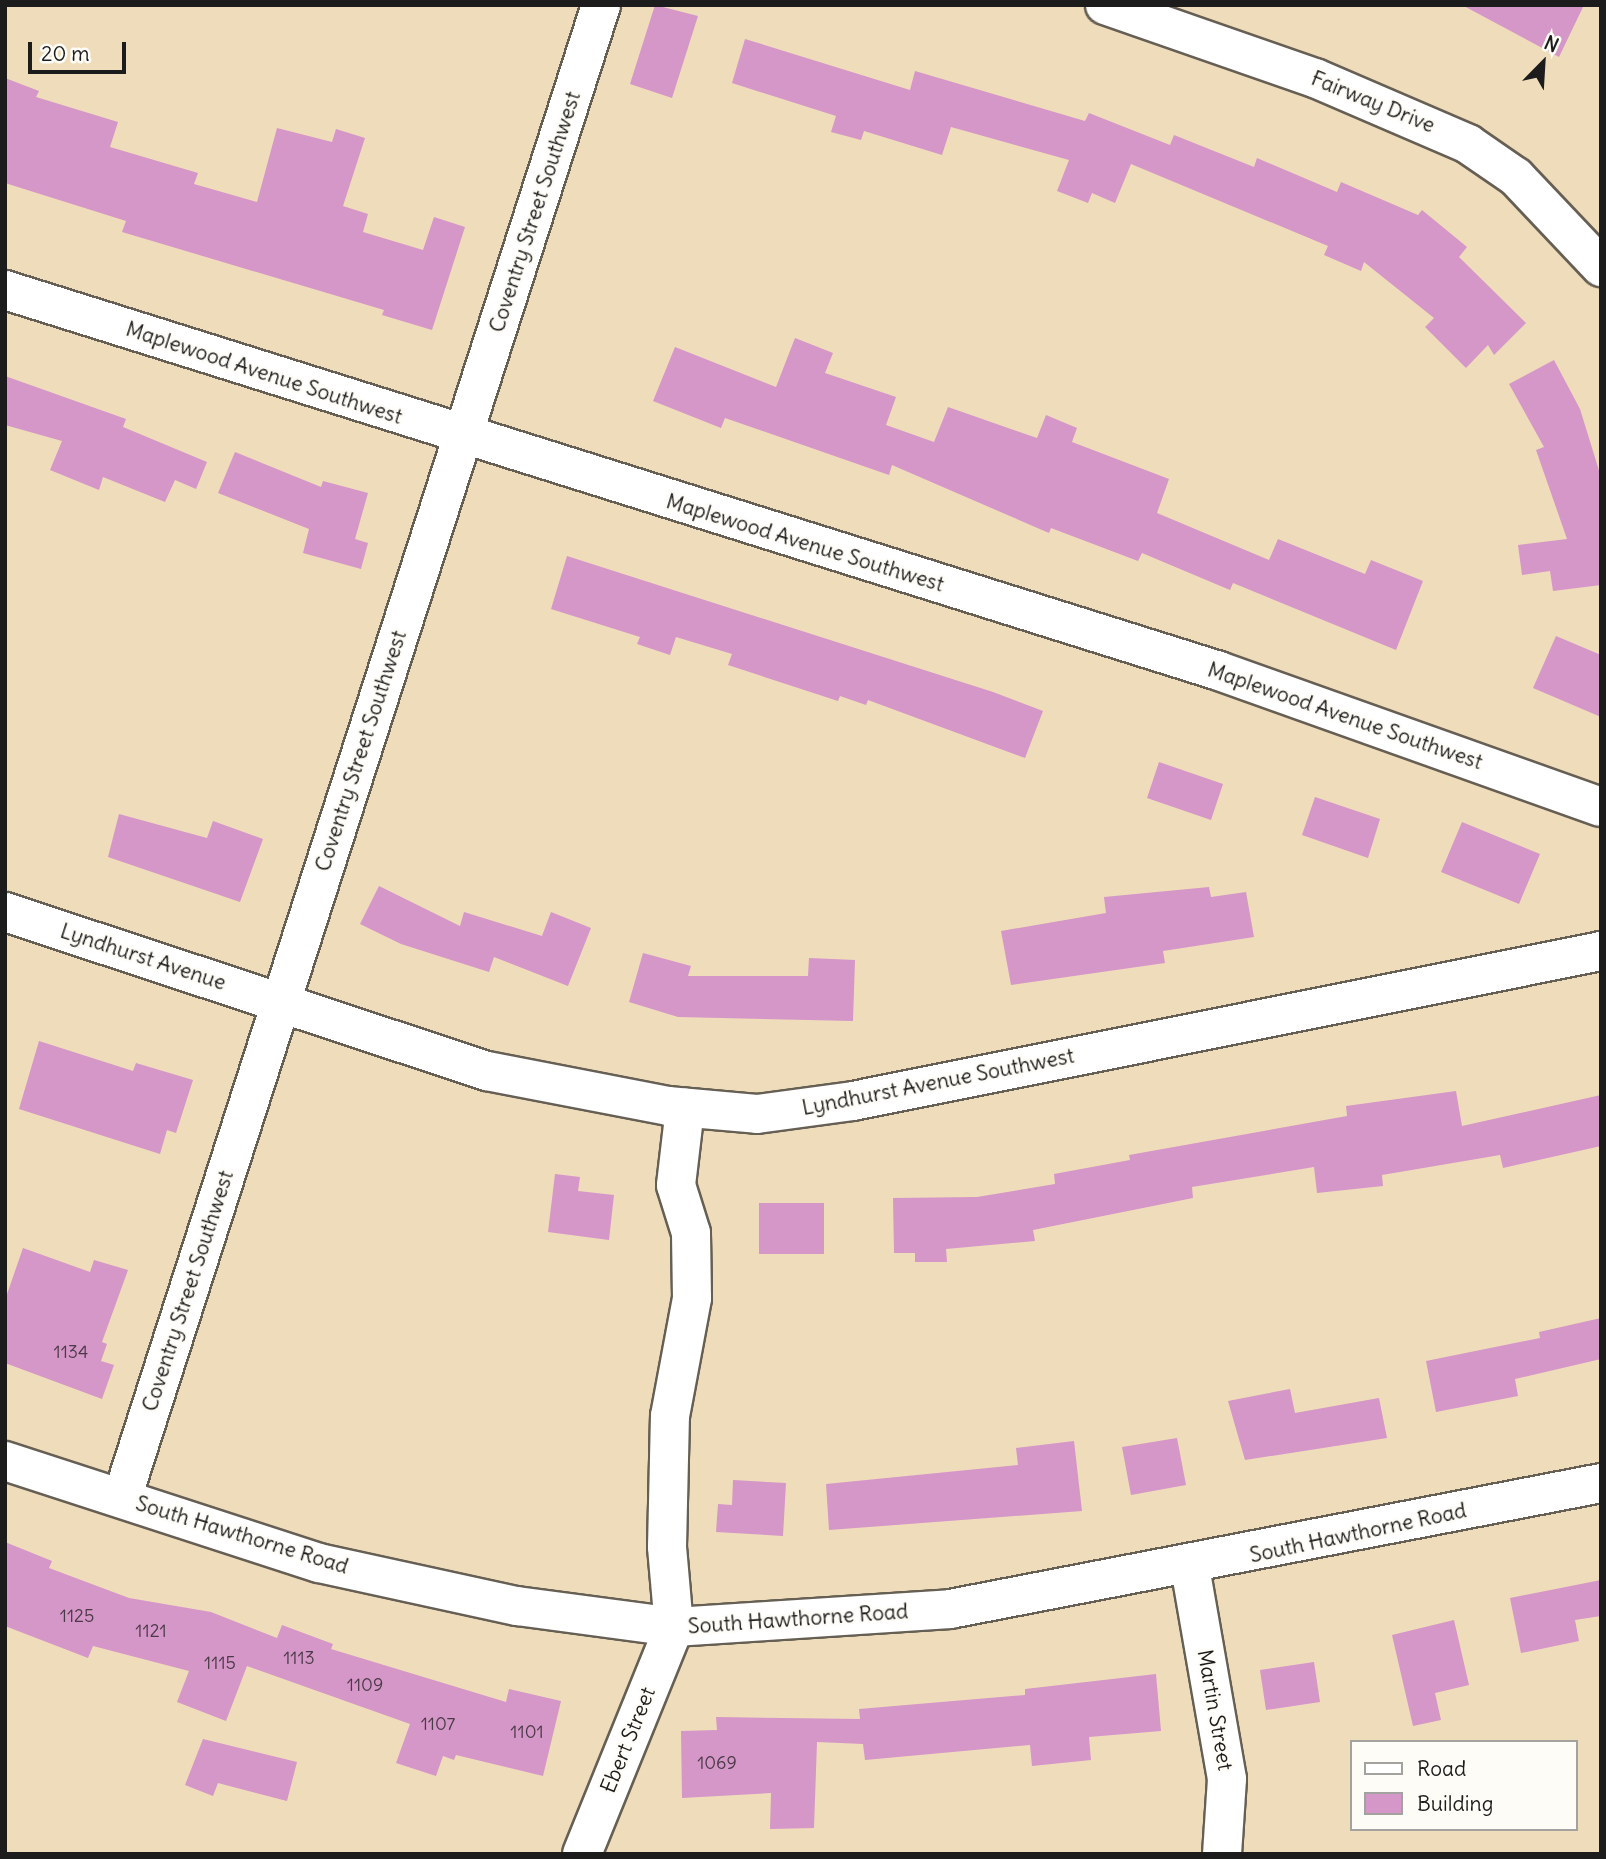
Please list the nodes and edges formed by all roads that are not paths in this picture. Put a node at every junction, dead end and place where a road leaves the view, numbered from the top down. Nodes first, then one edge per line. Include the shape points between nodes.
1 (601, 5) edge
2 (1105, 5) edge
3 (1601, 267) edge
4 (5, 290) edge
5 (463, 437) junction
6 (1601, 807) edge
7 (5, 912) edge
8 (1601, 951) edge
9 (280, 1001) junction
10 (685, 1108) junction
11 (5, 1461) edge
12 (1601, 1483) edge
13 (122, 1498) junction
14 (1190, 1567) junction
15 (674, 1627) junction
16 (582, 1854) edge
17 (1222, 1854) edge

1 - 5 street, Coventry Street Southwest
2 - 3 street, Fairway Drive via 1315,78 1468,144 1516,177
4 - 5 street, Maplewood Avenue Southwest
5 - 6 street, Maplewood Avenue Southwest via 1219,671
5 - 9 street, Coventry Street Southwest
7 - 9 street, Lyndhurst Avenue
8 - 10 street, Lyndhurst Avenue Southwest via 853,1101 757,1114
9 - 10 street, Lyndhurst Avenue Southwest via 487,1071
9 - 13 street, Coventry Street Southwest
10 - 15 street via 676,1185 691,1233 692,1298 670,1416 667,1547
11 - 13 street, South Hawthorne Road
12 - 14 street, South Hawthorne Road
13 - 15 street, South Hawthorne Road via 318,1563 517,1606
14 - 15 street, South Hawthorne Road via 950,1609
14 - 17 street, Martin Street via 1227,1779
15 - 16 street, Ebert Street

